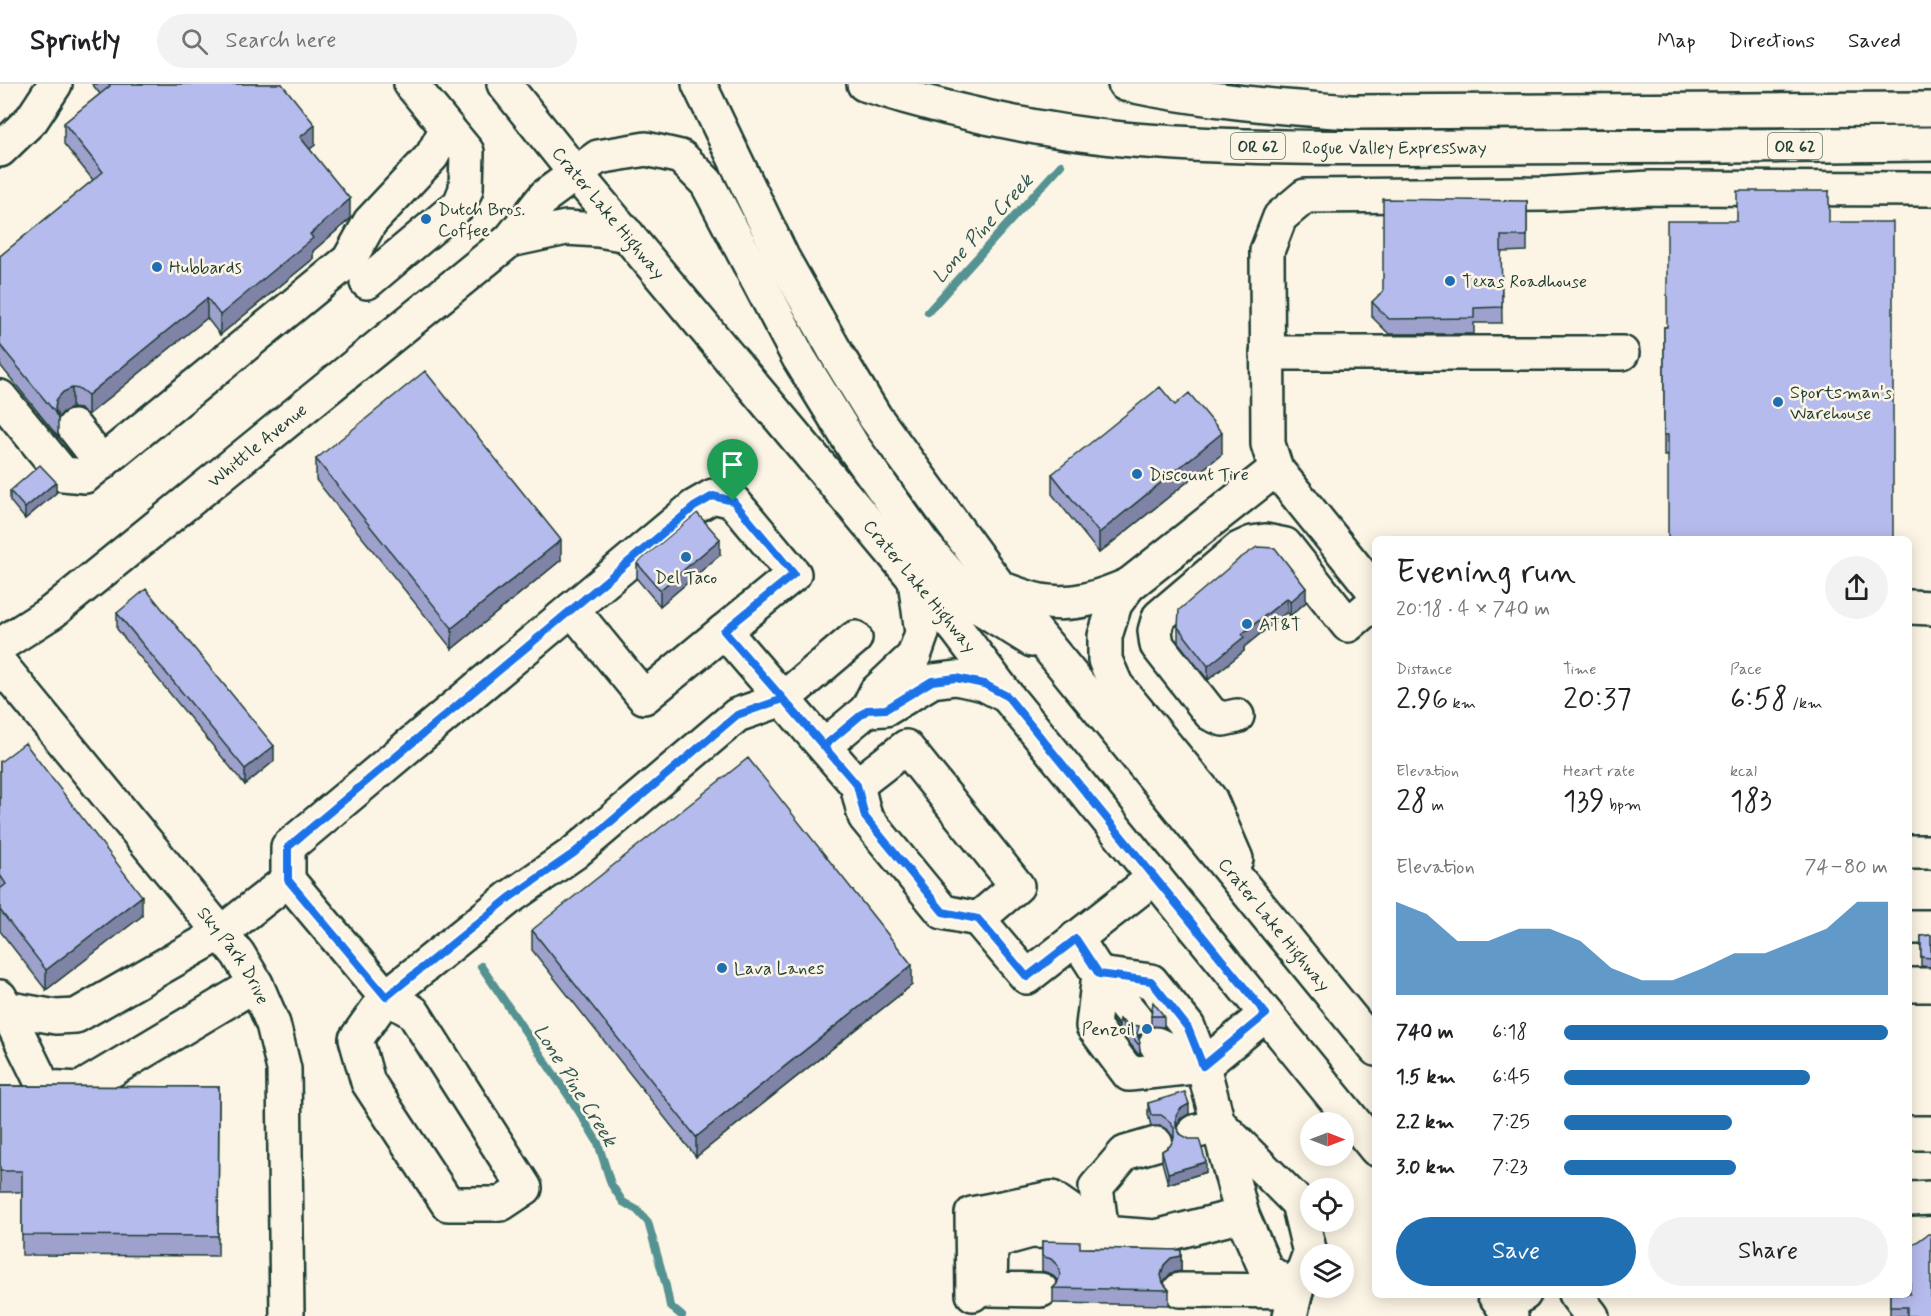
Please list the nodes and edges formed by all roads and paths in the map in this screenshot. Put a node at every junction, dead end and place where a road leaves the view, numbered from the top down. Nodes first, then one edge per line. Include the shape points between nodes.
1 (55, 84) edge
2 (411, 84) edge
3 (504, 84) edge
4 (699, 84) edge
5 (864, 84) edge
6 (1125, 84) edge
7 (1931, 109) edge
8 (1931, 144) edge
9 (0, 150) edge
10 (576, 174) junction
11 (1931, 189) edge
12 (628, 235) junction
13 (510, 240) junction
14 (1267, 353) junction
15 (1622, 353) dead end
16 (0, 397) edge
17 (74, 427) dead end
18 (102, 463) junction
19 (1276, 469) junction
20 (915, 580) junction
21 (1129, 585) junction
22 (1000, 588) junction
23 (1372, 588) edge
24 (1372, 605) edge
25 (1912, 608) edge
26 (1931, 608) edge
27 (572, 609) junction
28 (724, 631) junction
29 (855, 638) dead end
30 (0, 645) edge
31 (1052, 652) junction
32 (0, 664) edge
33 (1007, 696) junction
34 (783, 699) junction
35 (867, 710) junction
36 (1237, 716) dead end
37 (824, 746) junction
38 (857, 785) junction
39 (1912, 852) edge
40 (1931, 852) edge
41 (1155, 877) junction
42 (288, 880) junction
43 (1252, 897) junction
44 (978, 919) junction
45 (1912, 927) edge
46 (1931, 927) edge
47 (220, 933) junction
48 (1076, 939) junction
49 (1099, 974) junction
50 (256, 984) junction
51 (1912, 985) edge
52 (1931, 985) edge
53 (386, 997) junction
54 (2, 1002) edge
55 (1266, 1014) junction
56 (1135, 1018) dead end
57 (1156, 1044) dead end
58 (1372, 1044) edge
59 (1203, 1066) junction
60 (1207, 1129) junction
61 (1912, 1133) edge
62 (1931, 1133) edge
63 (1156, 1144) dead end
64 (1372, 1144) edge
65 (1931, 1198) edge
66 (1912, 1199) edge
67 (1242, 1215) junction
68 (1102, 1233) junction
69 (1041, 1290) dead end
70 (1180, 1290) dead end
71 (973, 1294) dead end
72 (1578, 1298) edge
73 (1293, 1304) edge
74 (287, 1316) edge
75 (1592, 1316) edge

1 - 9 main road via 33,119
2 - 18 main road via 447,128 450,153 439,180 358,271
3 - 10 main road, Crater Lake Highway
4 - 22 main road, Crater Lake Highway via 782,257 839,358 875,417
5 - 8 main road, Rogue Valley Expressway / OR 62 via 1016,123 1120,138 1213,145 1316,148
6 - 7 main road, Rogue Valley Expressway / OR 62 via 1205,98 1352,112
10 - 12 main road, Crater Lake Highway
10 - 13 main road via 545,196
10 - 31 main road via 598,158 646,149 681,157 707,183 799,358 854,448 923,544 976,605
11 - 14 main road via 1651,188 1547,194 1305,196 1280,217 1267,251
12 - 13 main road via 566,228
12 - 20 main road, Crater Lake Highway
13 - 30 main road, Whittle Avenue via 52,612
14 - 15 main road
14 - 19 main road via 1268,444
16 - 18 main road via 63,474 85,476
17 - 18 main road
19 - 21 main road
19 - 23 main road
20 - 33 main road, Crater Lake Highway
20 - 35 main road via 922,633 914,656 876,692
21 - 22 main road via 1100,598 1077,602 1042,602
21 - 43 main road via 1115,604 1105,636 1105,660 1116,685 1210,799
22 - 31 main road, Crater Lake Highway
24 - 36 main road via 1348,626 1285,545 1265,541 1239,549 1160,617 1155,631 1157,645 1211,714 1223,719
25 - 26 main road
27 - 28 main road via 644,697
27 - 28 main road via 694,507 713,496 733,501 794,574
27 - 42 main road via 288,847
28 - 34 main road
29 - 34 main road
31 - 43 main road, Crater Lake Highway
32 - 47 main road, Sky Park Drive
33 - 35 main road via 984,684 956,678 932,681 886,709
33 - 41 main road, Crater Lake Highway
34 - 37 main road
34 - 53 main road via 737,715 574,853 509,898
35 - 37 main road
37 - 38 main road
38 - 44 main road via 865,817 943,912
38 - 44 main road via 906,747 1017,886
39 - 40 main road
41 - 48 main road
41 - 55 main road, Crater Lake Highway
42 - 47 main road
42 - 53 main road
43 - 58 main road, Crater Lake Highway
44 - 48 main road via 1027,977
45 - 46 main road
47 - 50 main road, Sky Park Drive
47 - 54 main road via 76,1016 56,1017
48 - 49 main road
49 - 56 main road
49 - 59 main road via 1151,981 1188,1028
49 - 59 main road via 1093,1026 1129,1074
50 - 54 main road via 80,1089 44,1086
50 - 74 main road, Sky Park Drive via 273,1024 284,1069
51 - 52 main road
53 - 53 main road via 356,1039 368,1082 448,1204 501,1204 525,1188 413,1012
55 - 59 main road
55 - 64 main road, Crater Lake Highway
57 - 59 main road
59 - 60 main road
60 - 67 main road
60 - 73 main road via 1298,1203 1310,1253
61 - 62 main road
63 - 68 main road via 1125,1154 1096,1187
65 - 66 main road
67 - 68 main road via 1156,1237
67 - 73 main road via 1266,1270
68 - 69 main road via 1031,1231 991,1242 990,1289
68 - 71 main road via 1052,1198 972,1215
70 - 73 main road
72 - 75 main road

